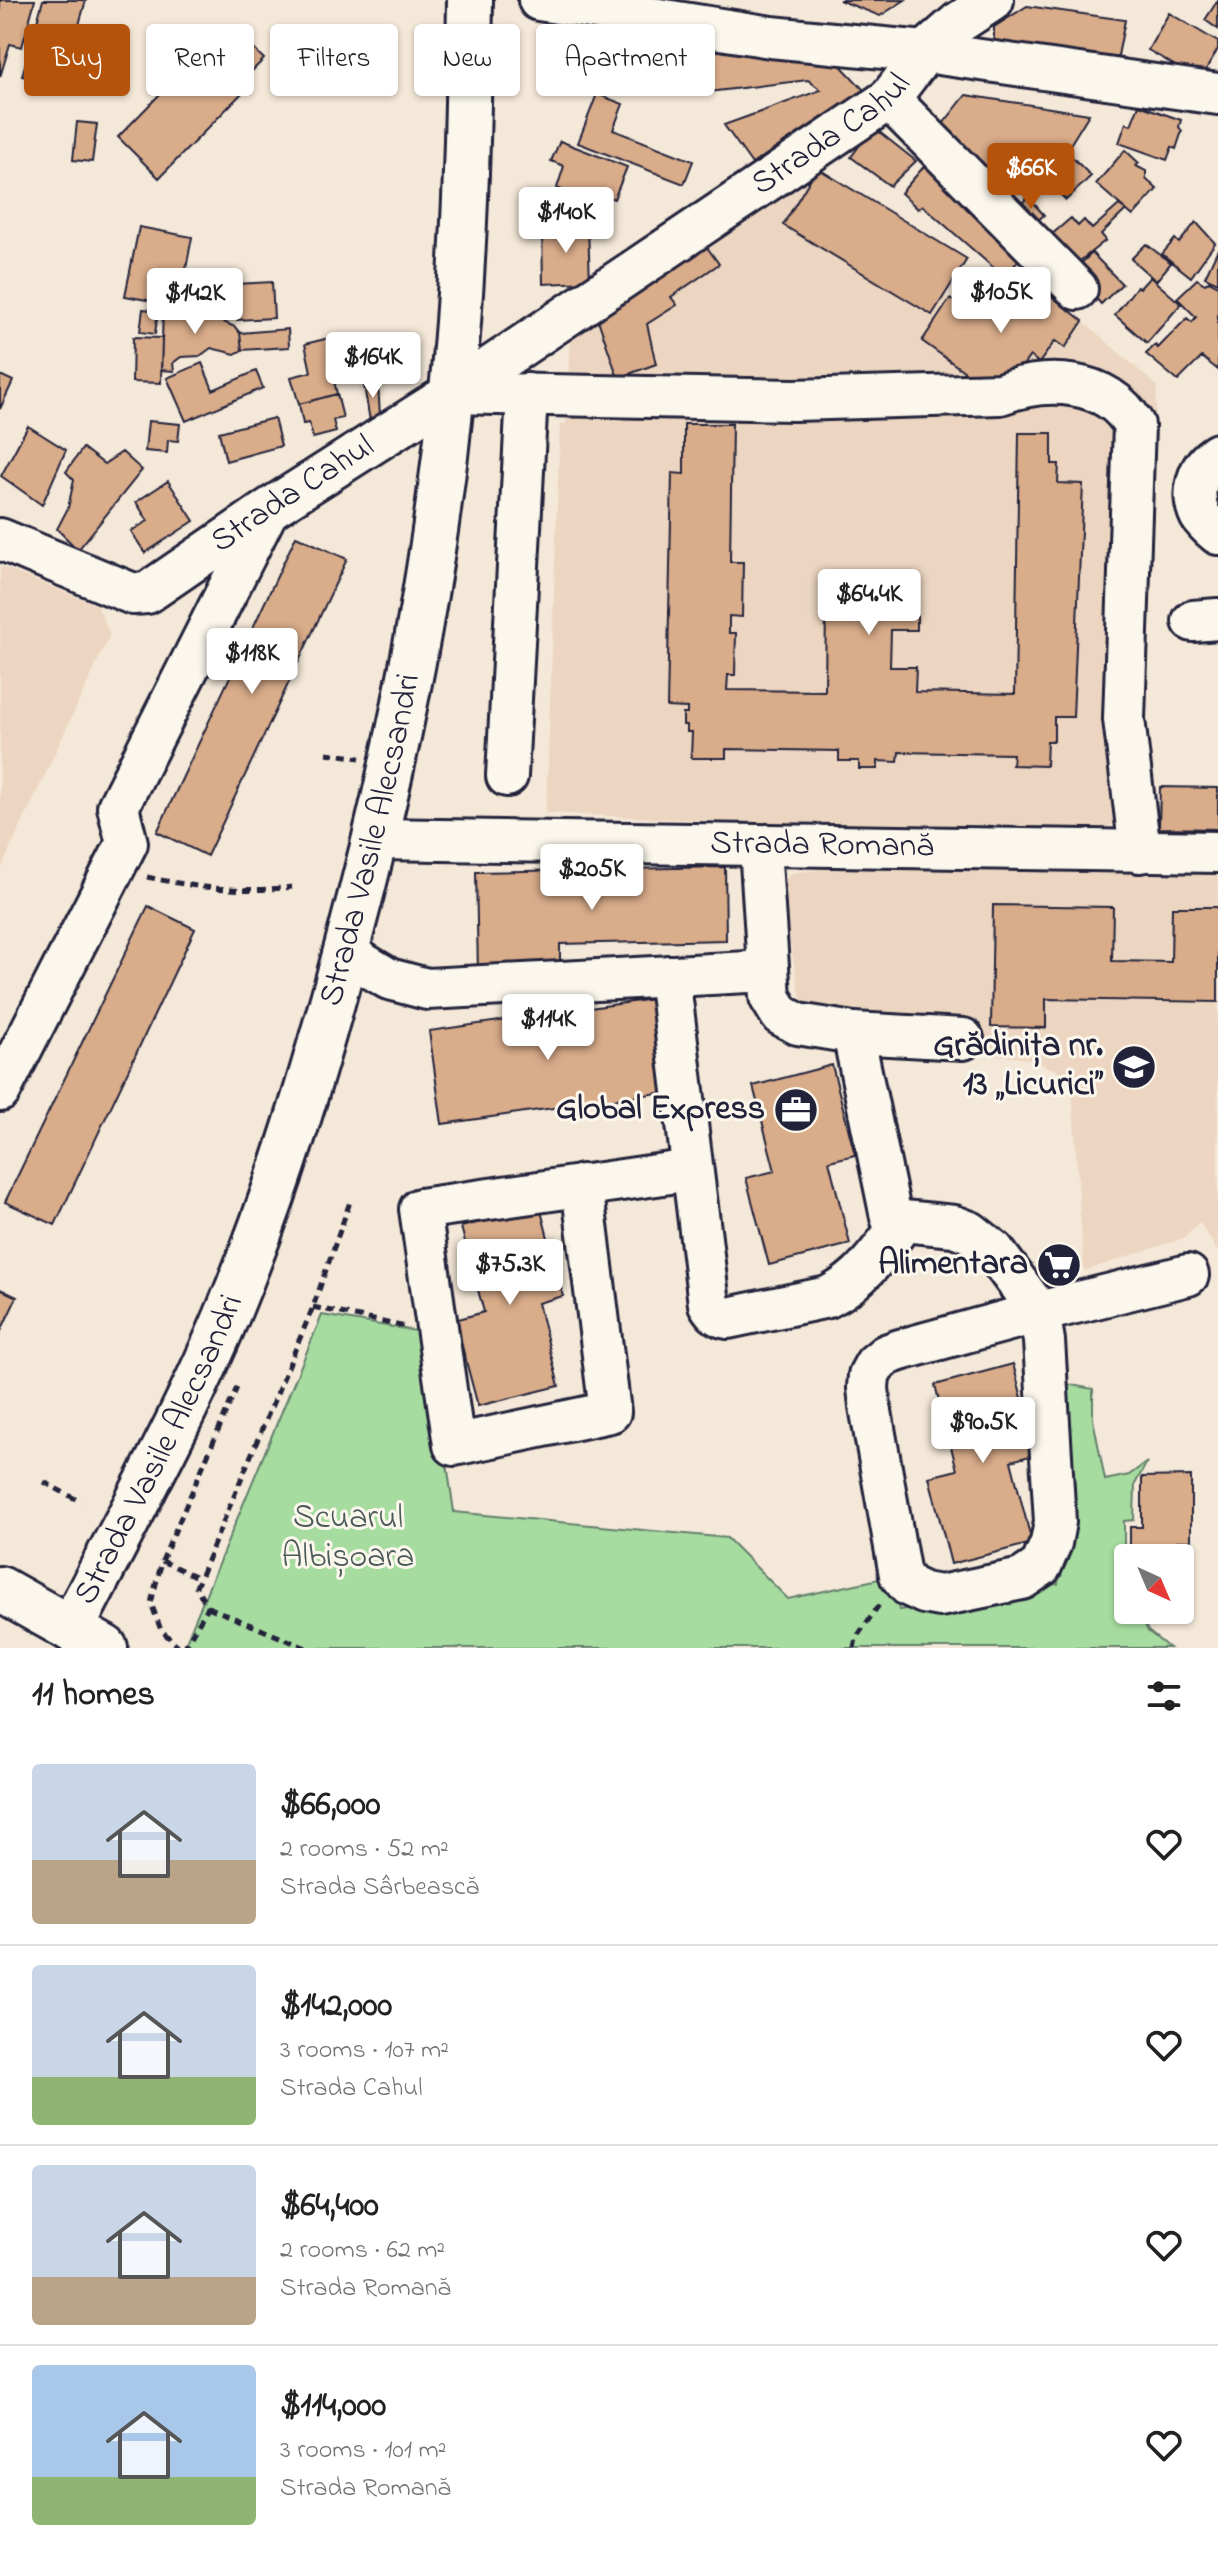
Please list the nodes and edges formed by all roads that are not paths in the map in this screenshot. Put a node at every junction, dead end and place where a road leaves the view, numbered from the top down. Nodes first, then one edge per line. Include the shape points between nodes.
1 (470, 0) edge
2 (539, 0) edge
3 (993, 0) edge
4 (765, 18) edge
5 (925, 52) junction
6 (1218, 94) edge
7 (889, 99) junction
8 (1077, 289) dead end
9 (452, 393) junction
10 (527, 394) junction
11 (1218, 454) edge
12 (268, 510) junction
13 (1218, 534) edge
14 (0, 539) edge
15 (507, 776) dead end
16 (376, 839) junction
17 (760, 847) junction
18 (1140, 852) junction
19 (1218, 852) edge
20 (346, 953) junction
21 (767, 971) junction
22 (669, 976) junction
23 (853, 1033) junction
24 (963, 1039) dead end
25 (0, 1091) edge
26 (691, 1170) junction
27 (582, 1185) junction
28 (903, 1221) junction
29 (1188, 1275) dead end
30 (1039, 1312) junction
31 (0, 1589) edge
32 (88, 1639) edge

1 - 9 main road, Strada Vasile Alecsandri via 466,209
2 - 4 street
3 - 5 street, Strada Cahul
4 - 5 street
5 - 6 street
5 - 7 street, Strada Cahul
7 - 8 street
7 - 9 street, Strada Cahul
9 - 10 street
9 - 12 street, Strada Cahul
9 - 16 main road, Strada Vasile Alecsandri via 417,647
10 - 15 street
10 - 18 street via 794,400 1000,394 1049,383 1083,387 1126,410 1134,425 1124,719
11 - 13 street via 1199,473 1195,495 1201,517
12 - 14 street, Strada Cahul via 147,593 133,594
12 - 25 street via 118,807 127,843
16 - 17 street, Strada Romană
16 - 20 main road, Strada Vasile Alecsandri
17 - 18 street, Strada Romană
17 - 21 street
18 - 19 street, Strada Romană
20 - 22 street via 389,979 427,989
20 - 32 main road, Strada Vasile Alecsandri via 305,1098 231,1307
21 - 22 street
21 - 23 street via 770,997 781,1015 798,1024
22 - 26 street
23 - 24 street
23 - 28 street via 891,1217
26 - 27 street
26 - 28 street via 709,1304 721,1317 842,1290 867,1269
27 - 27 street via 420,1209 454,1445 610,1412
28 - 30 street via 970,1232 994,1251
29 - 30 street
30 - 30 street via 1055,1522 1051,1543 1041,1566 1022,1579 940,1596 924,1593 900,1575 869,1375 886,1355
31 - 32 main road

